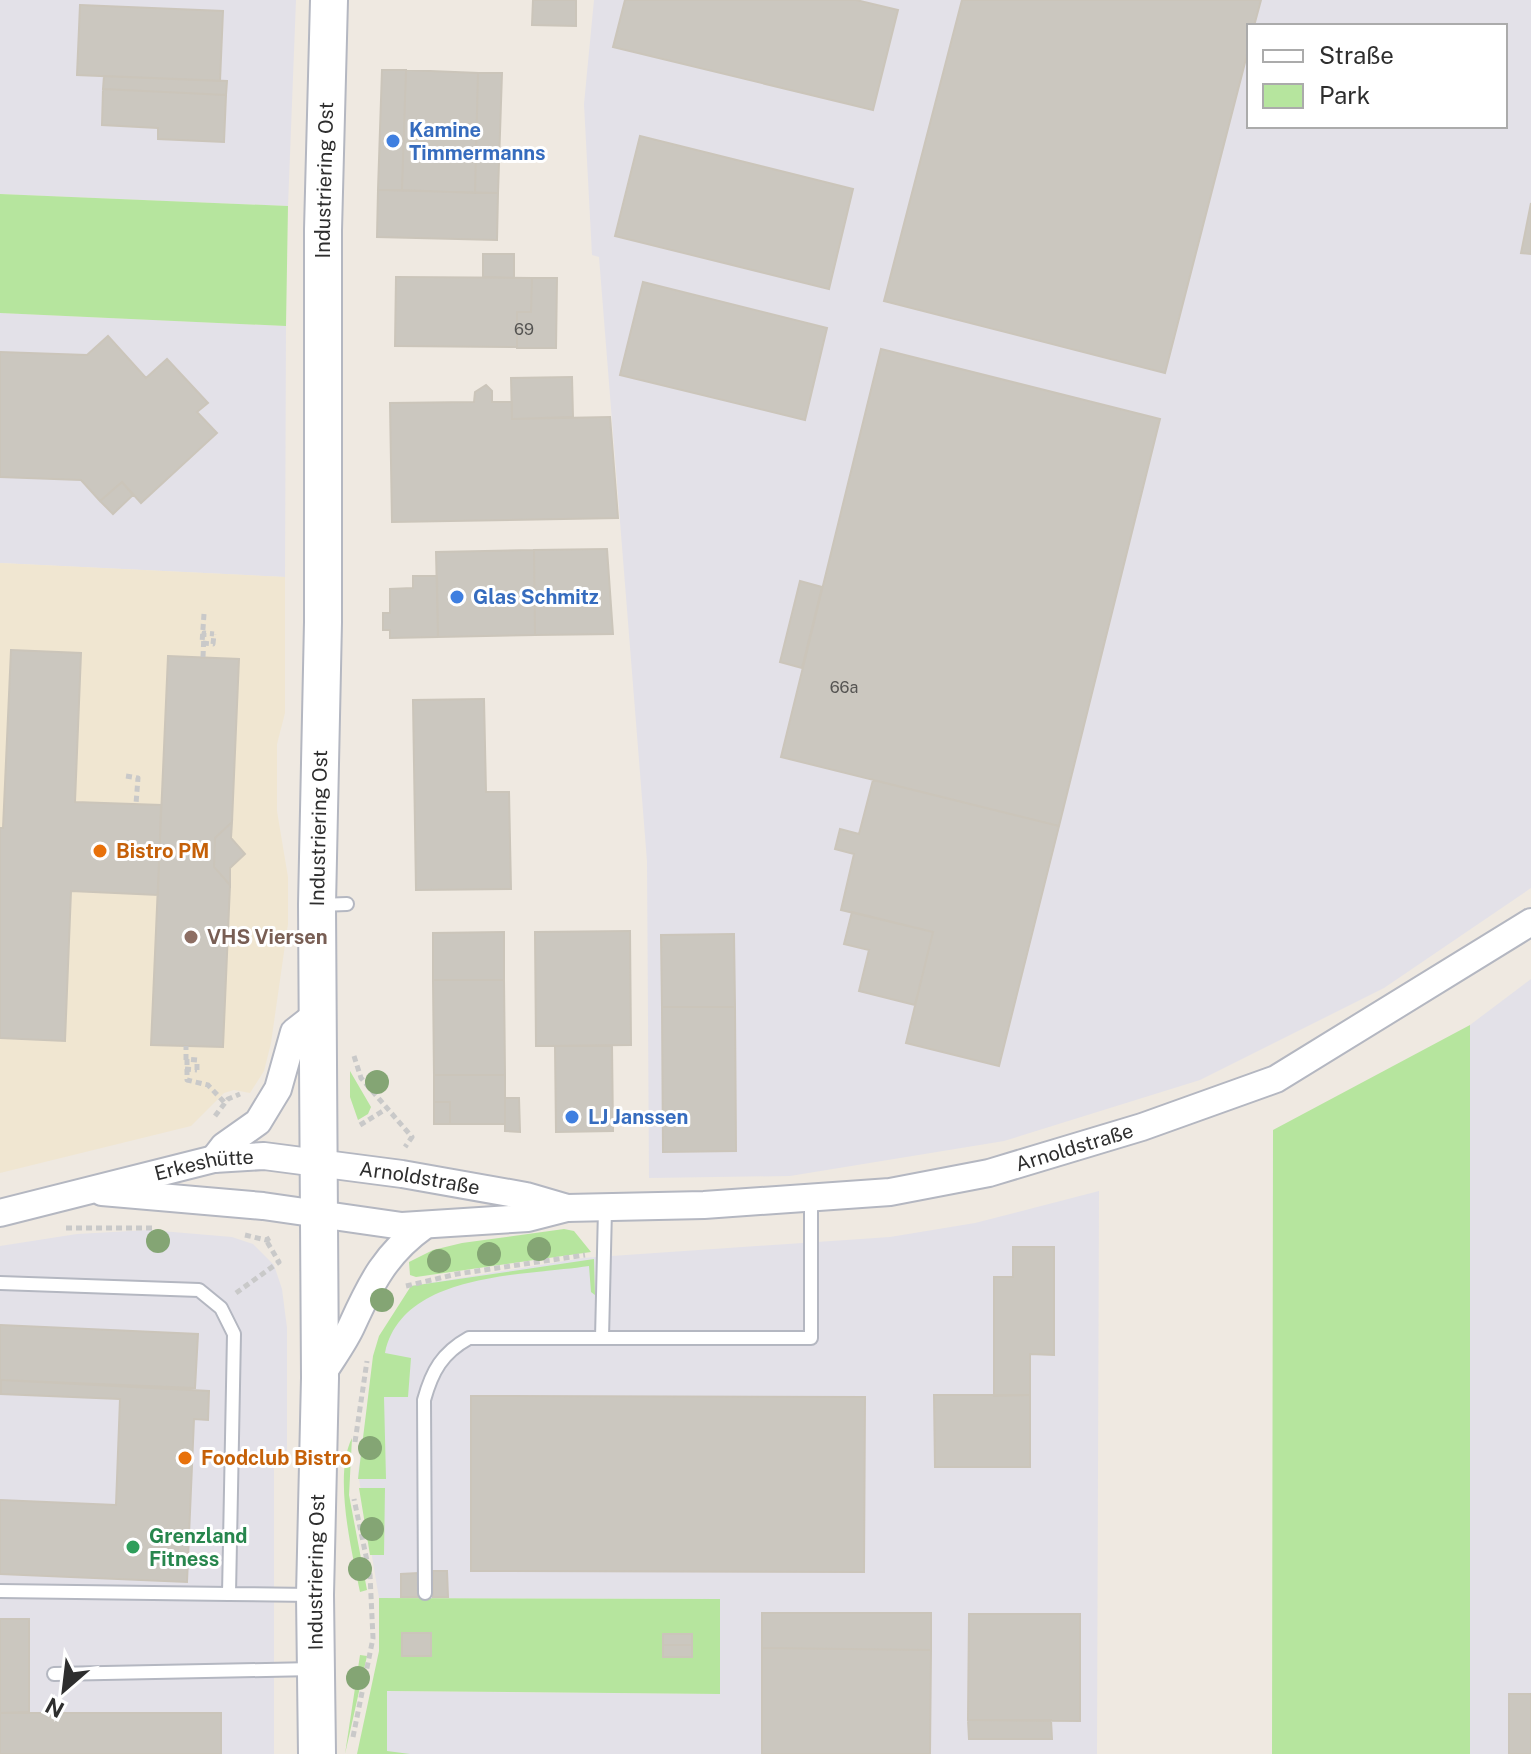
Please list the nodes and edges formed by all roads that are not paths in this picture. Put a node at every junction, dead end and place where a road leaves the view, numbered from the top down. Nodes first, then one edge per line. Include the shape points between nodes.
1 (329, 0) edge
2 (1531, 922) edge
3 (317, 1014) junction
4 (214, 1159) junction
5 (317, 1162) junction
6 (94, 1192) junction
7 (811, 1199) junction
8 (567, 1208) junction
9 (605, 1209) junction
10 (0, 1213) edge
11 (317, 1215) junction
12 (424, 1226) junction
13 (0, 1283) edge
14 (602, 1338) junction
15 (320, 1378) junction
16 (0, 1591) edge
17 (425, 1593) dead end
18 (229, 1594) junction
19 (315, 1595) junction
20 (317, 1669) junction
21 (54, 1674) dead end
22 (317, 1754) edge

1 - 3 street, Industriering Ost via 323,622 332,905
2 - 7 street, Arnoldstraße via 1276,1079 989,1173 890,1192
3 - 4 street via 294,1032 278,1089 258,1122
3 - 5 street, Industriering Ost
4 - 5 street, Erkeshütte via 264,1156
4 - 6 street, Erkeshütte
5 - 8 street, Arnoldstraße via 526,1196
5 - 11 street, Industriering Ost
6 - 10 street, Erkeshütte
6 - 11 street, Erkeshütte
7 - 9 street, Arnoldstraße
7 - 14 lane via 811,1338
8 - 9 street, Arnoldstraße
8 - 12 street, Arnoldstraße via 528,1218
9 - 14 lane
11 - 12 street, Arnoldstraße
11 - 15 street, Industriering Ost
12 - 15 street via 376,1273
13 - 18 lane via 199,1290 219,1306 234,1334
14 - 17 lane via 469,1338 452,1347 432,1372 424,1400
15 - 19 street, Industriering Ost
16 - 18 lane
18 - 19 lane
19 - 20 street, Industriering Ost
20 - 21 lane
20 - 22 street, Industriering Ost

